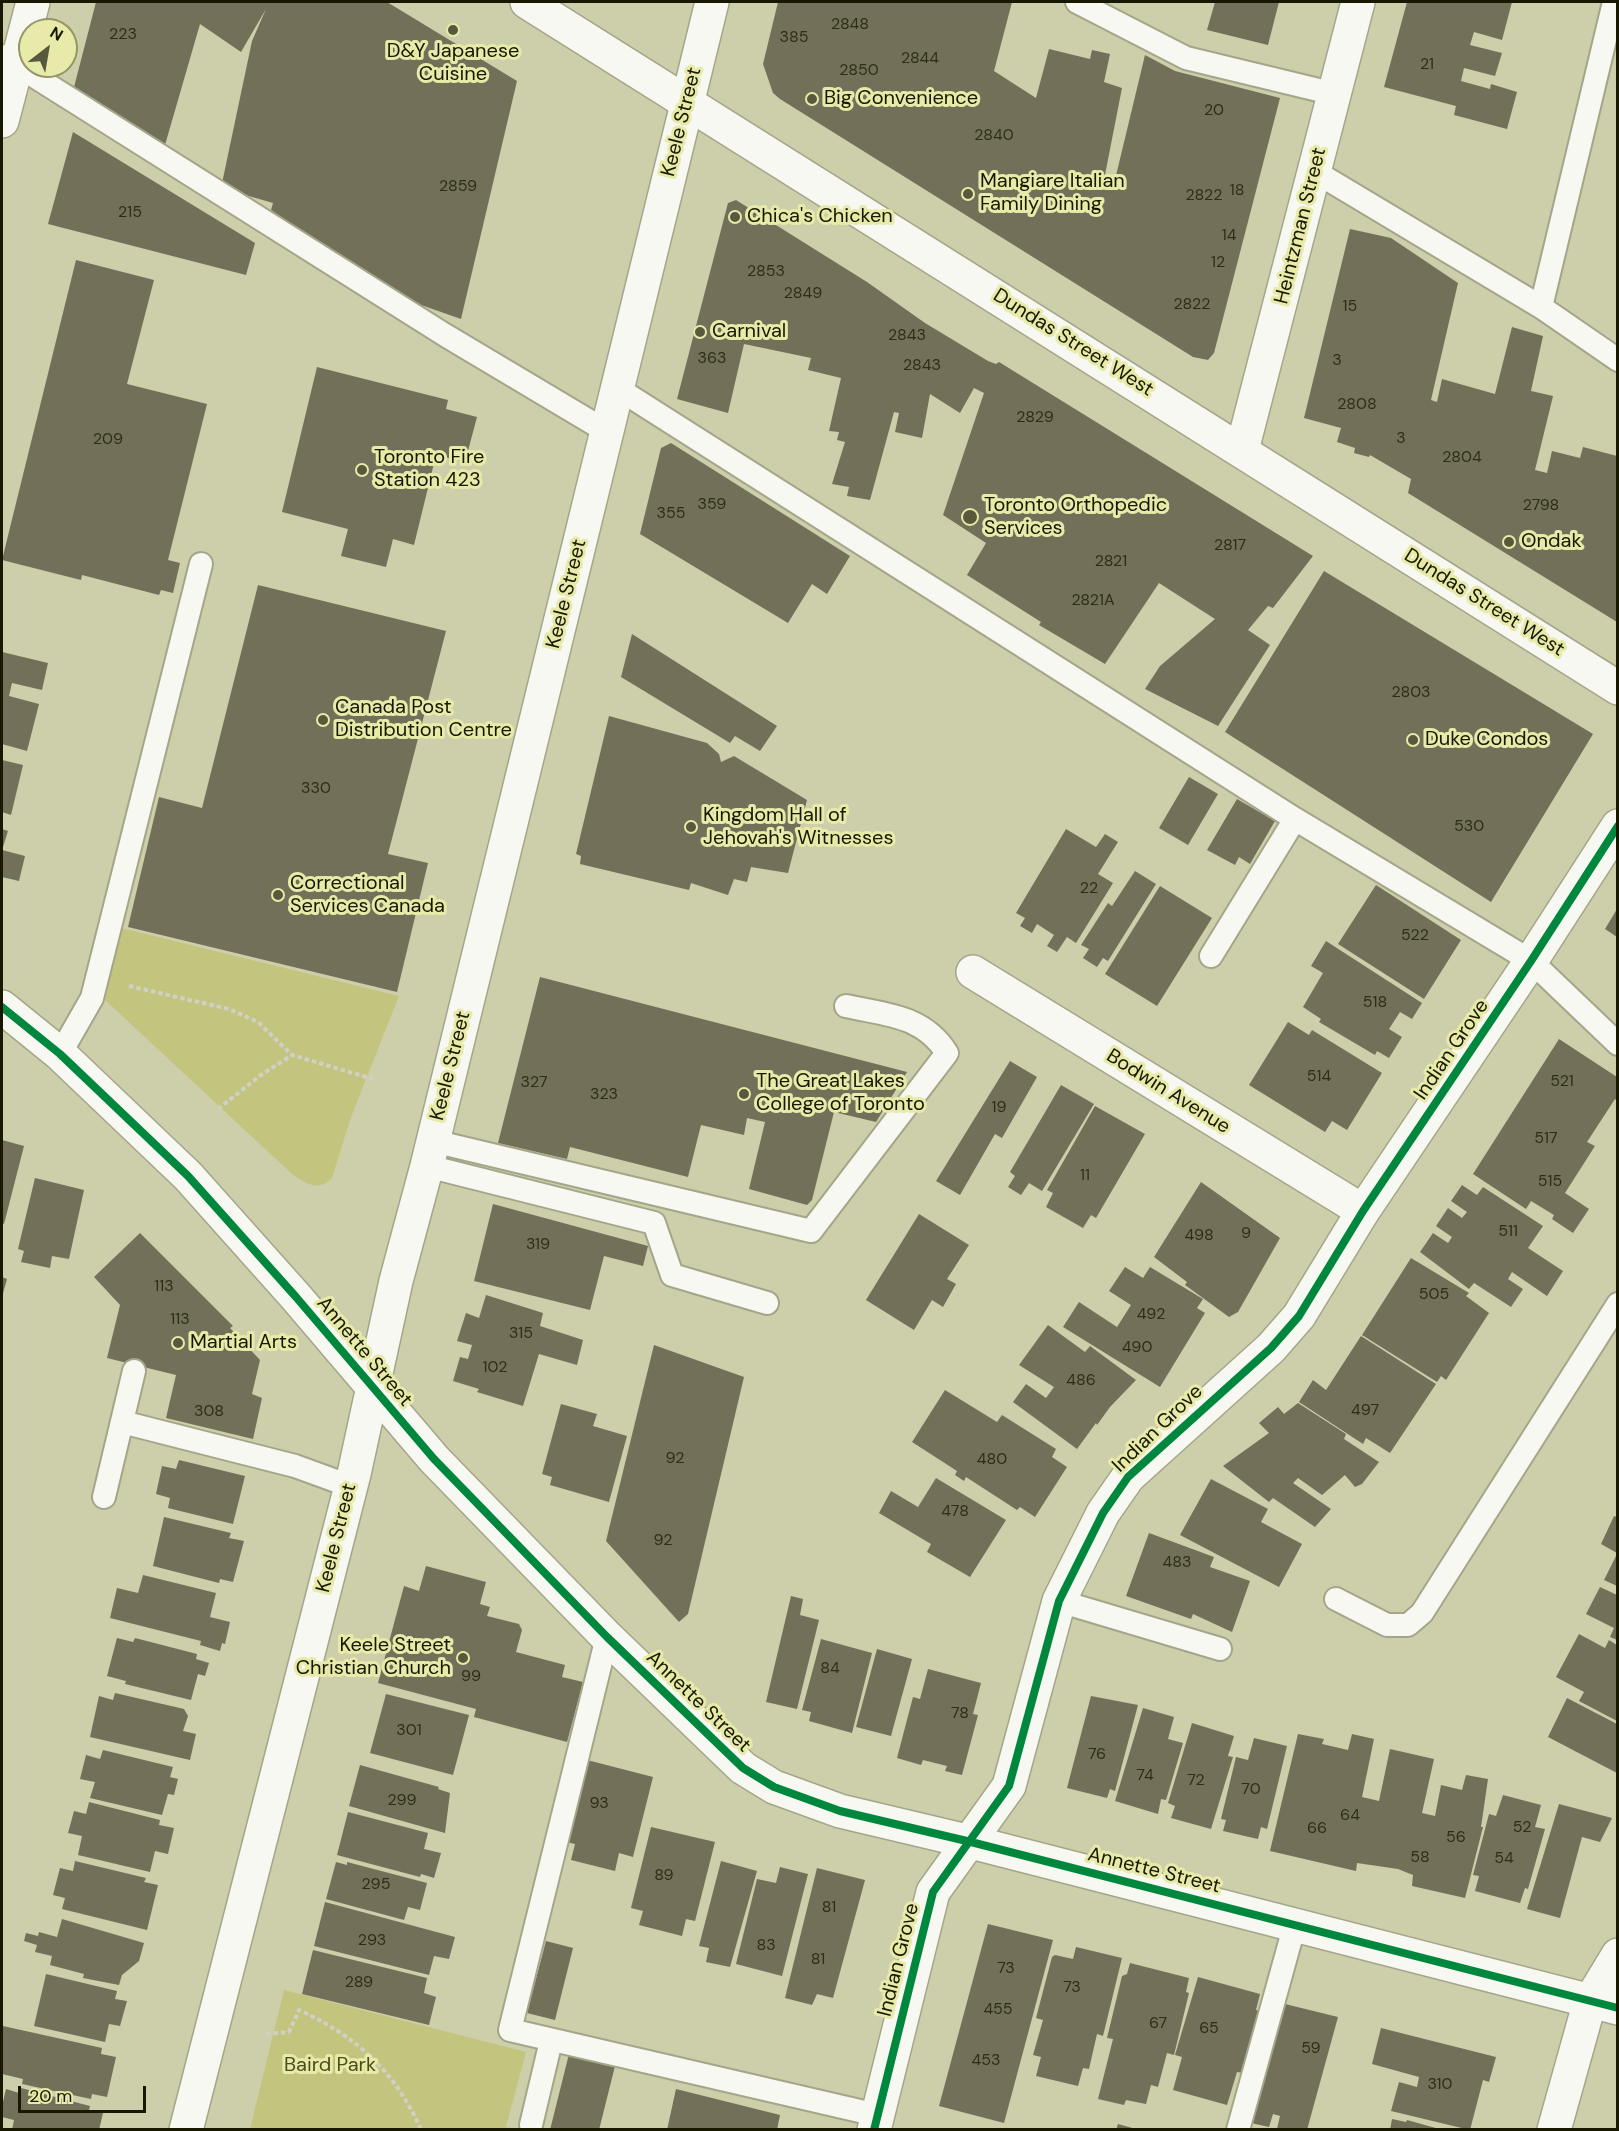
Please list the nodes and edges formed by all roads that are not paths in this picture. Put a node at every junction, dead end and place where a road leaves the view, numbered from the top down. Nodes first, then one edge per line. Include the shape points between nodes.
1 (33, 2) edge
2 (527, 2) edge
3 (712, 2) edge
4 (1077, 2) edge
5 (1358, 2) edge
6 (1614, 2) edge
7 (9, 60) edge
8 (1335, 94) junction
9 (687, 101) junction
10 (2, 122) edge
11 (1314, 171) junction
12 (1541, 307) junction
13 (1617, 360) edge
14 (617, 388) junction
15 (606, 431) junction
16 (1242, 450) junction
17 (201, 564) dead end
18 (1617, 688) edge
19 (1295, 819) junction
20 (1617, 826) edge
21 (1211, 956) dead end
22 (1531, 961) junction
23 (973, 972) dead end
24 (846, 1006) dead end
25 (2, 1007) edge
26 (1617, 1044) edge
27 (60, 1054) junction
28 (430, 1153) junction
29 (1364, 1211) junction
30 (767, 1303) dead end
31 (1617, 1304) edge
32 (134, 1371) dead end
33 (373, 1389) junction
34 (122, 1422) junction
35 (350, 1486) junction
36 (104, 1497) dead end
37 (1336, 1599) dead end
38 (1059, 1601) junction
39 (607, 1637) junction
40 (1220, 1648) dead end
41 (971, 1842) junction
42 (1295, 1924) junction
43 (1617, 1955) edge
44 (1604, 2004) edge
45 (551, 2041) junction
46 (875, 2122) edge
47 (531, 2126) dead end
48 (186, 2130) edge
49 (1238, 2130) edge
50 (1554, 2130) edge

1 - 7 street
2 - 9 street, Dundas Street West
3 - 9 street, Keele Street
4 - 8 lane via 1186,58
5 - 8 street, Heintzman Street
6 - 12 lane
7 - 10 street
7 - 15 lane via 445,335
8 - 11 street, Heintzman Street
9 - 14 street, Keele Street
9 - 16 street, Dundas Street West
11 - 12 lane
11 - 16 street, Heintzman Street
12 - 13 lane
14 - 15 street, Keele Street
14 - 19 lane
15 - 28 street, Keele Street
16 - 18 street, Dundas Street West
17 - 27 lane via 98,979 92,998
19 - 21 lane
19 - 22 lane
20 - 22 street, Indian Grove
22 - 26 lane
22 - 29 street, Indian Grove
23 - 29 street, Bodwin Avenue
24 - 28 lane via 914,1022 936,1036 947,1053 811,1231
25 - 27 street, Annette Street
27 - 33 street, Annette Street via 188,1176
28 - 30 lane via 654,1223 672,1275
28 - 33 street, Keele Street
29 - 38 street, Indian Grove via 1299,1316 1271,1347 1128,1477 1103,1513
31 - 37 lane via 1422,1613 1408,1625 1387,1625
32 - 34 lane
33 - 35 street, Keele Street
33 - 39 street, Annette Street via 434,1459
34 - 35 lane via 295,1466
34 - 36 lane
35 - 48 street, Keele Street
38 - 40 lane
38 - 41 street, Indian Grove via 1009,1786
39 - 41 street, Annette Street via 743,1768 774,1787 840,1811
39 - 45 lane via 510,2030
41 - 42 street, Annette Street
41 - 46 street, Indian Grove via 933,1893
42 - 44 street, Annette Street
42 - 49 lane
43 - 44 street
44 - 50 street
45 - 46 lane
45 - 47 lane

